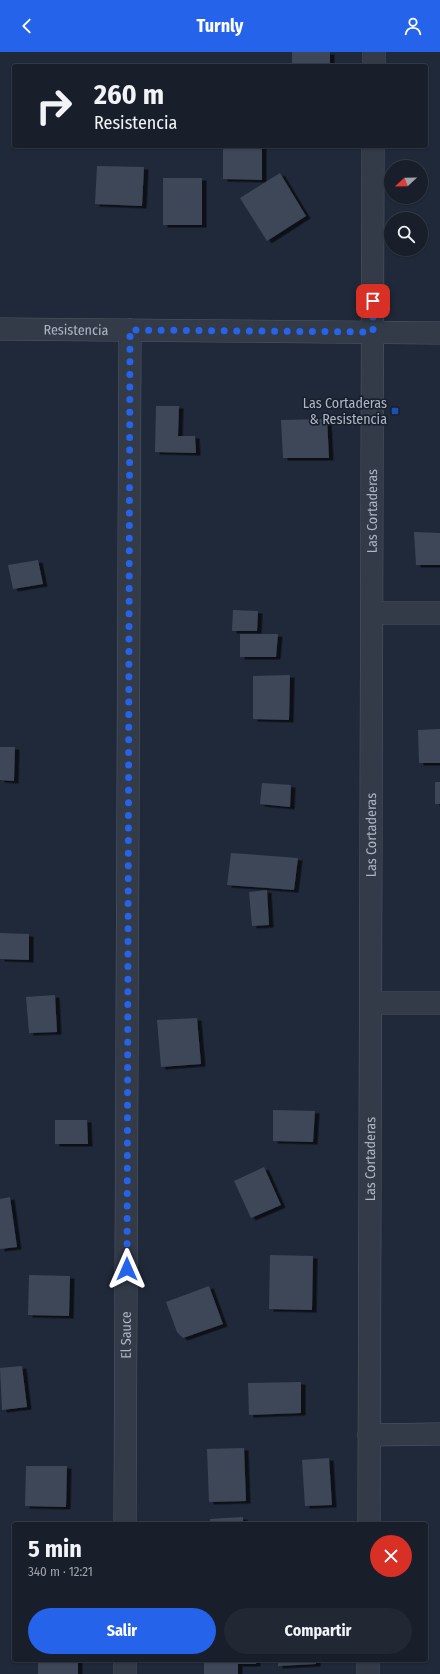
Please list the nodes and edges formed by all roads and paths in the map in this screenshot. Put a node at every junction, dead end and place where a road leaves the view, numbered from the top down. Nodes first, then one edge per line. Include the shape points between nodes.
1 (374, 52) edge
2 (374, 64) edge
3 (373, 148) edge
4 (0, 330) edge
5 (130, 330) junction
6 (373, 332) junction
7 (440, 333) edge
8 (372, 613) junction
9 (440, 613) edge
10 (371, 1003) junction
11 (440, 1003) edge
12 (440, 1434) edge
13 (369, 1435) junction
14 (126, 1522) edge
15 (369, 1522) edge
16 (125, 1662) edge
17 (368, 1662) edge
18 (125, 1674) edge
19 (368, 1674) edge

1 - 2 street
3 - 6 street, Las Cortaderas
4 - 5 street, Resistencia
5 - 6 street, Resistencia
5 - 14 street, El Sauce
6 - 7 street, Resistencia
6 - 8 street, Las Cortaderas
8 - 9 street
8 - 10 street, Las Cortaderas
10 - 11 street
10 - 13 street, Las Cortaderas
12 - 13 street
13 - 15 street, Las Cortaderas
16 - 18 street
17 - 19 street

